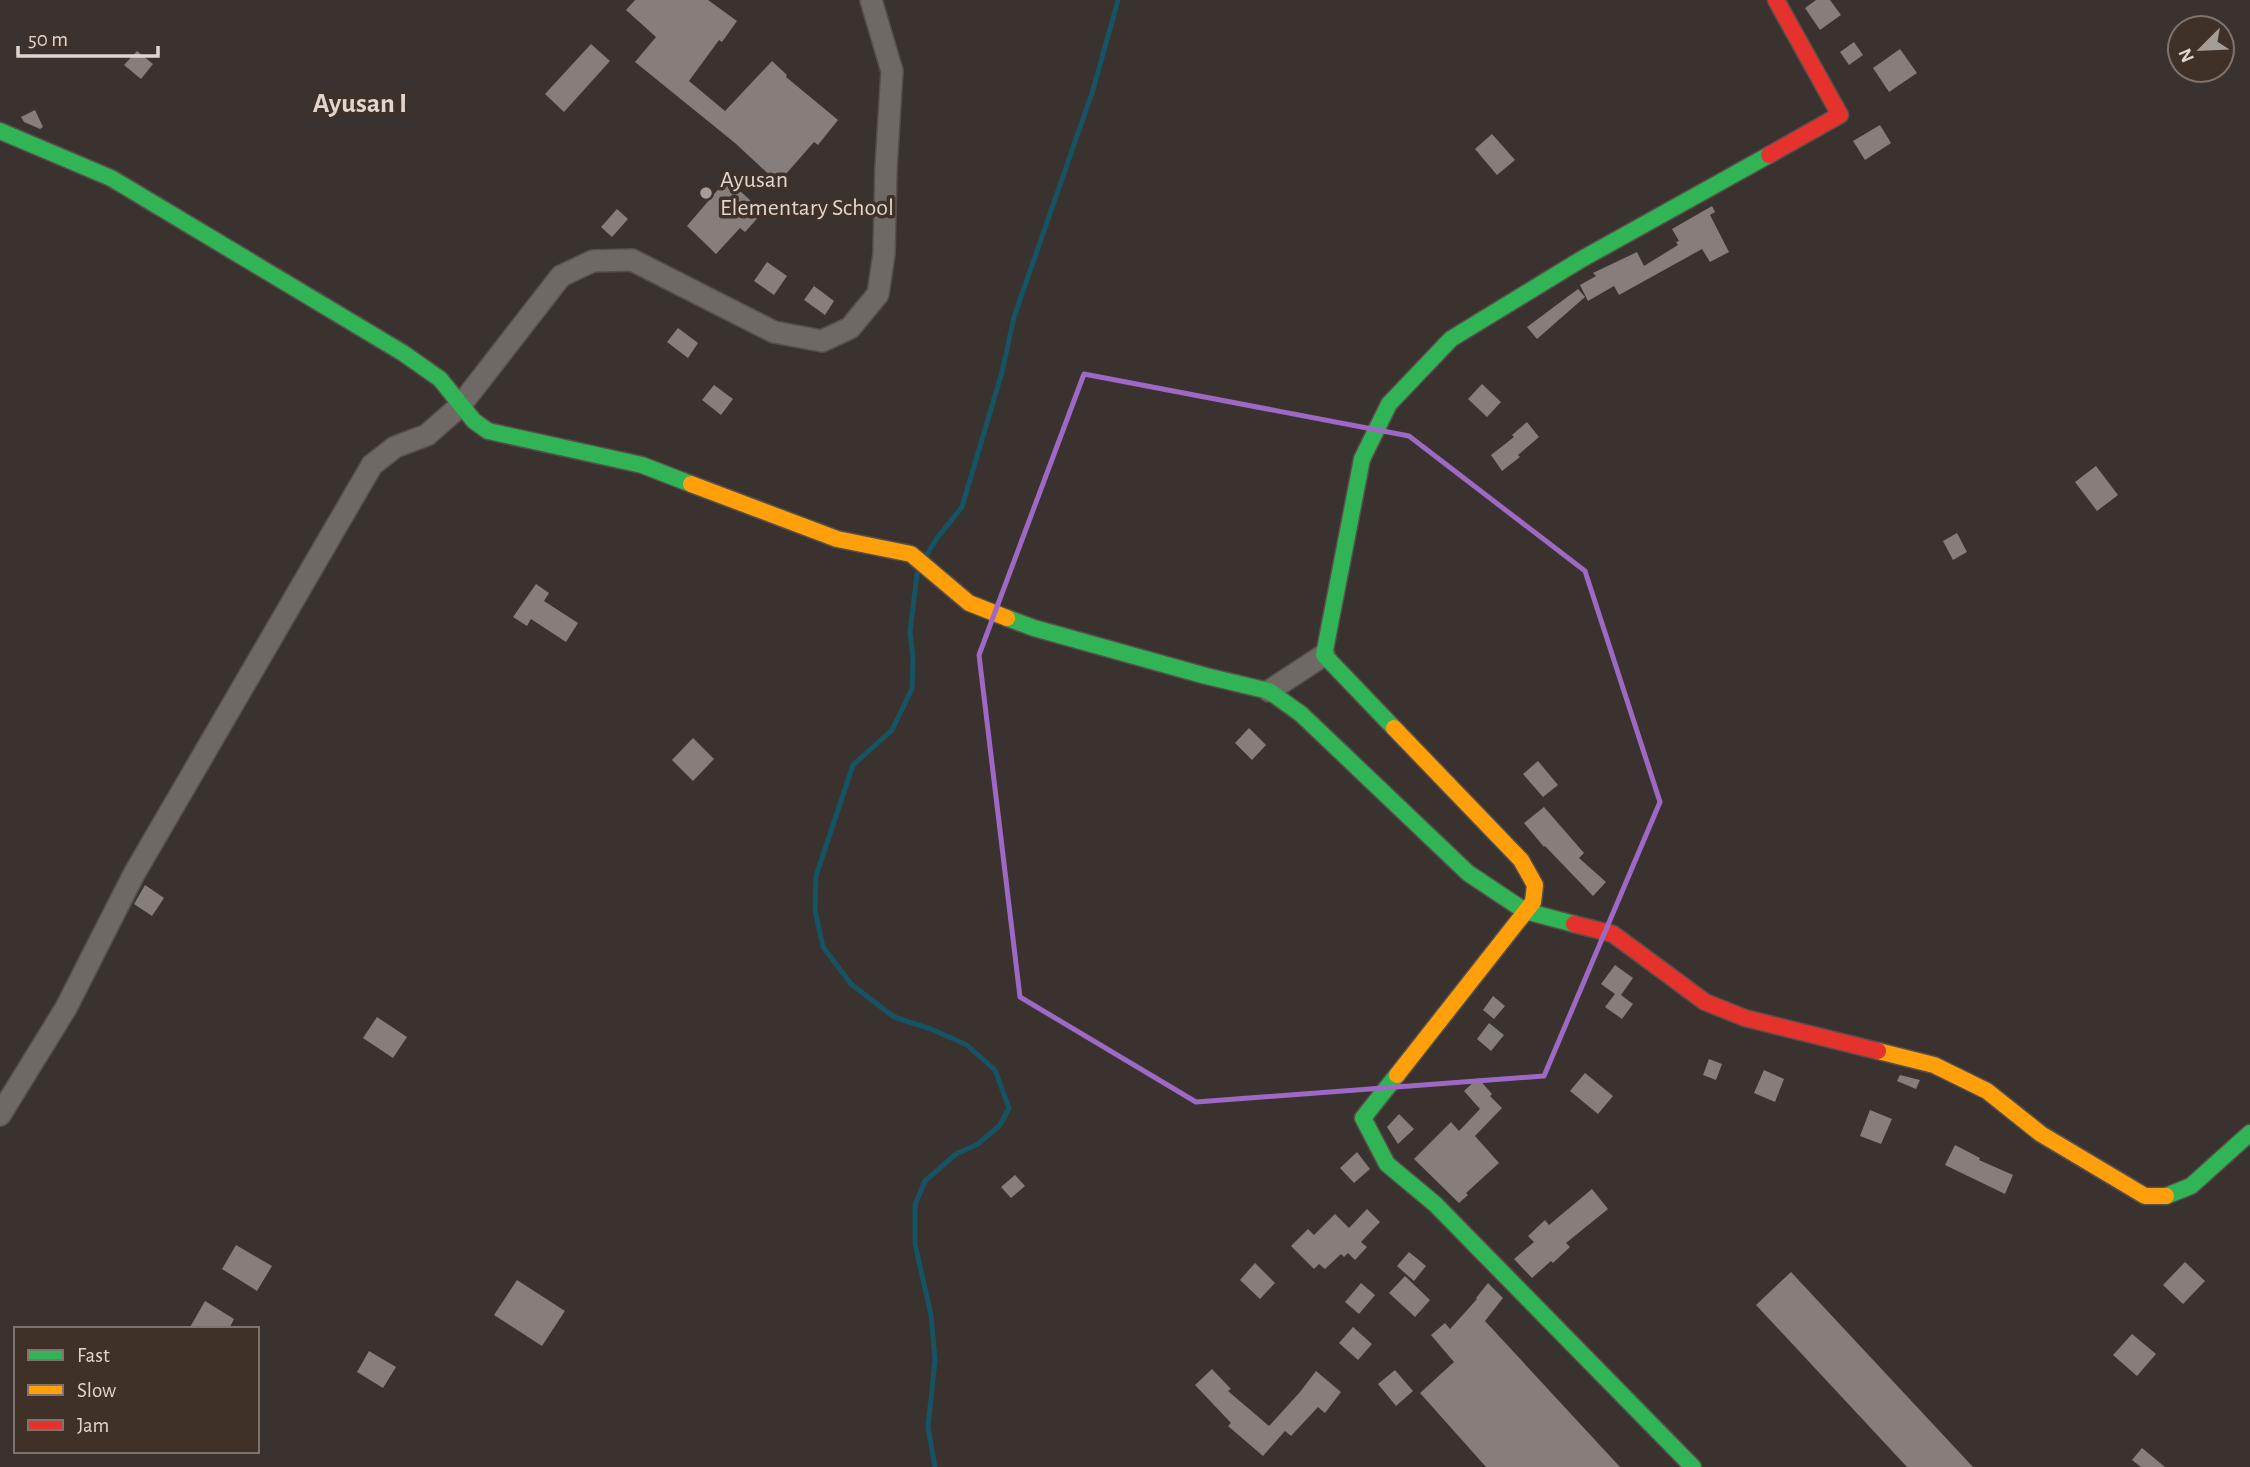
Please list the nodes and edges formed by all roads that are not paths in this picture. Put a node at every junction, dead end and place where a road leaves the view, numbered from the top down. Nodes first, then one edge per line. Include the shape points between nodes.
1 (871, 0) edge
2 (1776, 0) edge
3 (0, 131) edge
4 (460, 406) junction
5 (1324, 655) junction
6 (1269, 691) junction
7 (1525, 911) junction
8 (0, 1115) edge
9 (2250, 1133) edge
10 (1693, 1467) edge

1 - 4 street via 892,71 884,254 878,294 850,328 822,341 774,332 632,260 593,261 561,276
2 - 5 street via 1840,115 1582,259 1451,339 1424,366 1389,404 1362,459
3 - 4 street via 111,178 190,224 403,353 440,379
4 - 6 street via 488,431 642,465 837,539 911,554 969,603 1034,628
4 - 8 street via 427,435 395,447 372,466 134,874 66,1008
5 - 6 street
5 - 7 street via 1521,860 1535,885 1533,902
6 - 7 street via 1301,714 1468,873
7 - 9 street via 1613,934 1705,1002 1745,1018 1934,1065 1987,1091 2041,1134 2145,1196 2168,1196 2191,1186
7 - 10 street via 1363,1118 1387,1164 1435,1204

